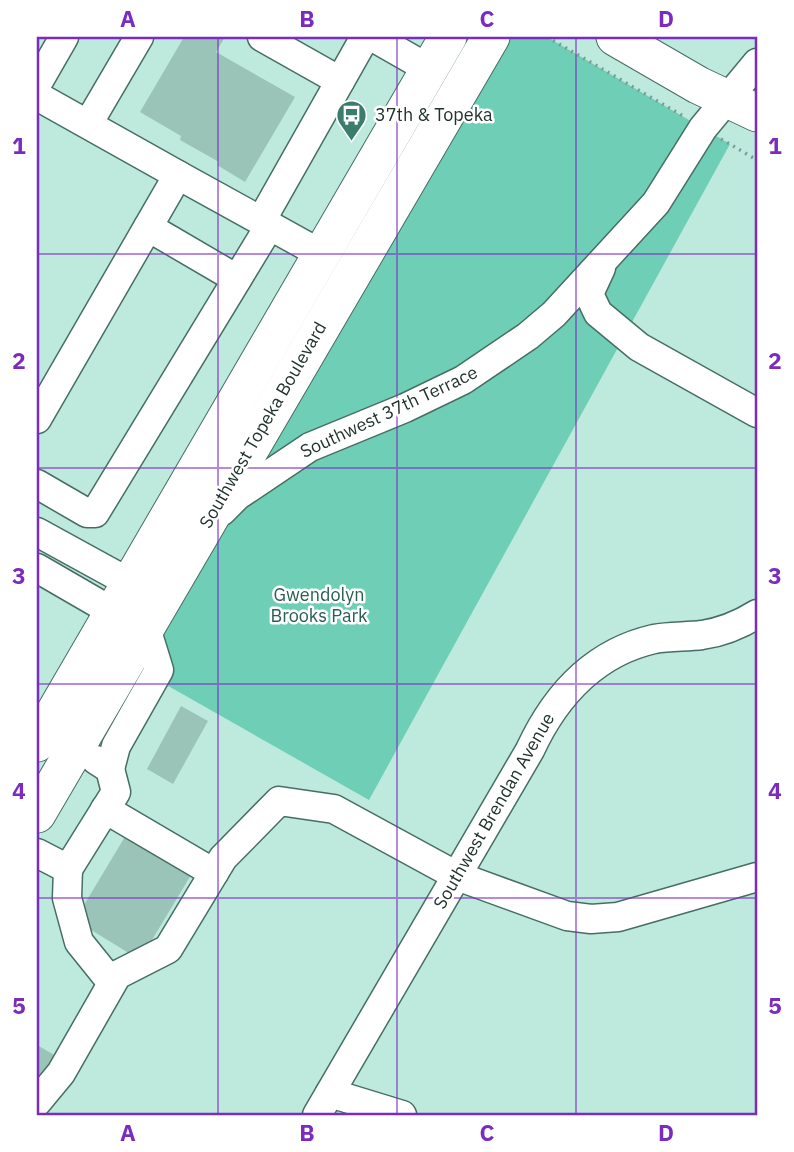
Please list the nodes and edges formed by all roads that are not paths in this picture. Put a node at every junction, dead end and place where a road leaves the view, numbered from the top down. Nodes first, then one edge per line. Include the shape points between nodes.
1 (64, 37) edge
2 (139, 37) edge
3 (262, 37) edge
4 (365, 37) edge
5 (373, 37) edge
6 (448, 37) edge
7 (491, 37) edge
8 (637, 42) edge
9 (757, 63) edge
10 (429, 69) junction
11 (340, 81) junction
12 (37, 84) edge
13 (37, 96) edge
14 (743, 105) edge
15 (88, 124) junction
16 (178, 175) junction
17 (265, 223) junction
18 (148, 227) junction
19 (610, 253) junction
20 (321, 254) junction
21 (237, 279) junction
22 (554, 314) junction
23 (639, 347) junction
24 (757, 413) edge
25 (37, 419) edge
26 (37, 484) edge
27 (203, 531) junction
28 (37, 532) edge
29 (37, 568) edge
30 (121, 599) junction
31 (757, 614) edge
32 (146, 628) junction
33 (37, 743) edge
34 (76, 747) junction
35 (110, 769) junction
36 (105, 809) junction
37 (37, 814) edge
38 (37, 853) edge
39 (68, 869) junction
40 (214, 873) junction
41 (457, 876) junction
42 (757, 877) edge
43 (112, 983) junction
44 (37, 1102) edge
45 (324, 1104) edge
46 (401, 1115) edge

1 - 12 street
2 - 15 street
3 - 11 street
4 - 11 street
5 - 10 street
6 - 10 main road, Southwest Topeka Boulevard
7 - 27 main road, Southwest Topeka Boulevard
8 - 14 main road via 698,85
9 - 14 street, Southwest 37th Terrace
10 - 20 main road, Southwest Topeka Boulevard
11 - 17 street
13 - 15 street
14 - 19 street, Southwest 37th Terrace via 703,128 656,203
15 - 16 street
16 - 17 street
16 - 18 street
17 - 20 street
17 - 21 street
18 - 21 street
18 - 25 street
19 - 22 street, Southwest 37th Terrace
19 - 23 street via 589,294 592,304
20 - 30 main road, Southwest Topeka Boulevard
21 - 26 street via 95,513 87,513
22 - 23 street
22 - 27 street, Southwest 37th Terrace via 463,380 310,447 274,468 237,496
23 - 24 street
27 - 32 main road, Southwest Topeka Boulevard
28 - 30 street
29 - 30 street
30 - 32 street
30 - 33 main road, Southwest Topeka Boulevard
31 - 41 street, Southwest Brendan Avenue via 719,632 655,639 629,647 582,675 543,721
32 - 34 main road, Southwest Topeka Boulevard
32 - 35 street via 159,670 116,746
34 - 35 street
34 - 37 main road, Southwest Topeka Boulevard
35 - 36 street via 116,792
36 - 39 street
36 - 40 street
38 - 39 street
39 - 43 street via 67,898 79,942
40 - 41 street via 279,801 334,809
40 - 43 street via 168,949 117,975
41 - 42 street via 541,908 591,919 629,914
41 - 45 street, Southwest Brendan Avenue
43 - 44 street via 61,1073
45 - 46 street

